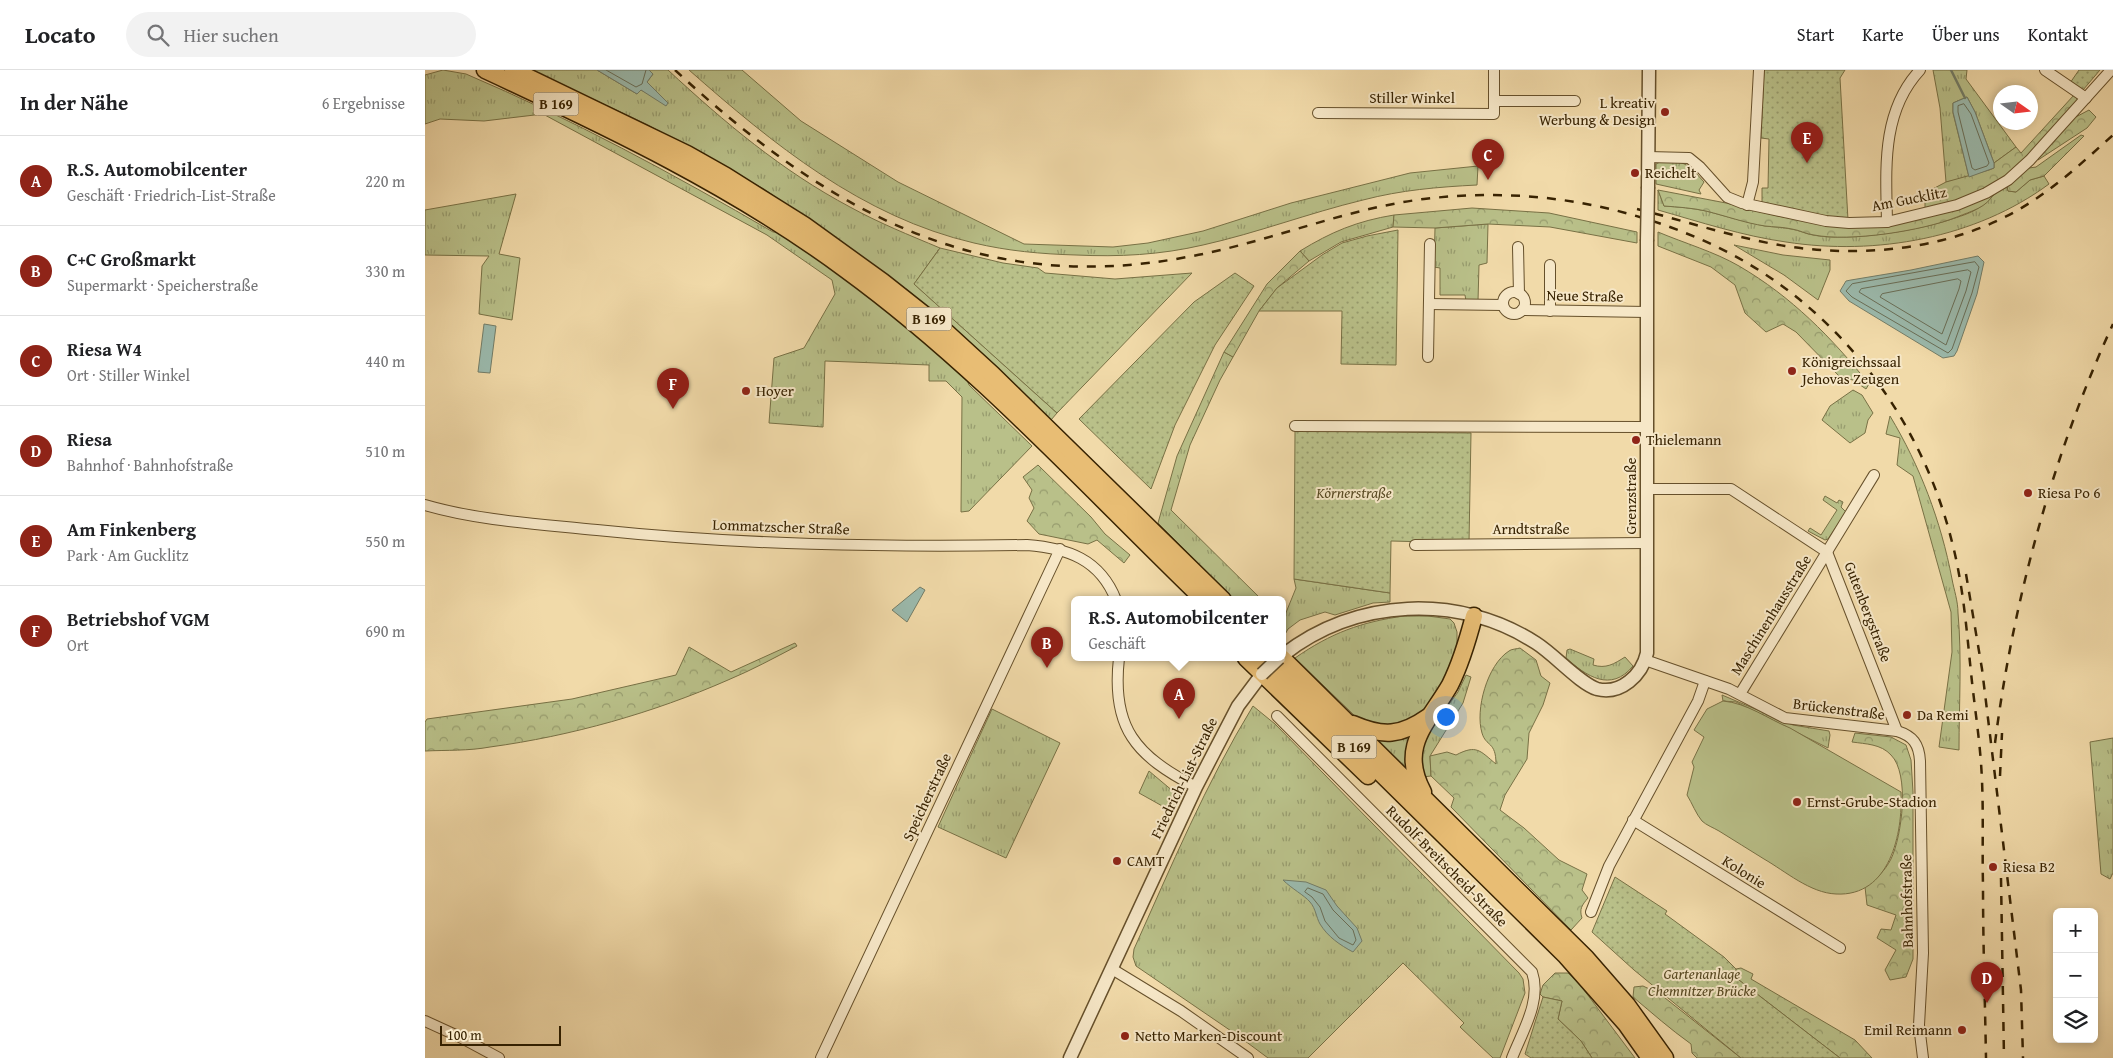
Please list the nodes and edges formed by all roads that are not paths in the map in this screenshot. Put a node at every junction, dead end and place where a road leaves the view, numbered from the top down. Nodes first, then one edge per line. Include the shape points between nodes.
1 (475, 70) edge
2 (513, 70) edge
3 (1494, 70) edge
4 (1649, 70) edge
5 (1759, 70) edge
6 (1920, 70) edge
7 (2045, 70) edge
8 (2111, 70) edge
9 (489, 72) edge
10 (2086, 98) junction
11 (1494, 101) junction
12 (1575, 101) dead end
13 (1318, 113) dead end
14 (1649, 157) junction
15 (1747, 205) junction
16 (1887, 222) junction
17 (1430, 244) dead end
18 (1518, 247) dead end
19 (1550, 265) dead end
20 (1519, 294) junction
21 (1429, 304) junction
22 (1503, 305) junction
23 (1522, 310) junction
24 (1550, 310) junction
25 (1647, 312) junction
26 (1428, 357) dead end
27 (1295, 426) dead end
28 (1647, 427) junction
29 (1874, 475) dead end
30 (1082, 480) junction
31 (1647, 489) junction
32 (425, 505) edge
33 (1647, 543) junction
34 (1415, 545) dead end
35 (1060, 548) junction
36 (1827, 552) junction
37 (1113, 596) edge
38 (1184, 596) edge
39 (1200, 596) edge
40 (1219, 596) edge
41 (1474, 616) junction
42 (1286, 653) edge
43 (1286, 658) edge
44 (1645, 660) junction
45 (1119, 661) edge
46 (1263, 666) edge
47 (1705, 681) junction
48 (1740, 694) junction
49 (1277, 716) dead end
50 (1427, 717) junction
51 (1346, 721) junction
52 (1897, 731) junction
53 (1917, 744) joint
54 (1196, 787) junction
55 (1429, 803) junction
56 (1633, 820) junction
57 (1591, 912) dead end
58 (1840, 948) dead end
59 (1112, 969) junction
60 (425, 1021) edge
61 (499, 1058) edge
62 (821, 1058) edge
63 (1070, 1058) edge
64 (1248, 1058) edge
65 (1511, 1058) edge
66 (1650, 1058) edge
67 (1665, 1058) edge
68 (1923, 1058) edge

1 - 9 highway
2 - 40 highway, B 169 via 726,176 797,220 883,282 945,331 993,375
3 - 11 street
4 - 14 street, Grenzstraße
5 - 15 street via 1753,182
6 - 16 street via 1899,100 1891,124 1885,162
7 - 10 street
8 - 10 street, Am Gucklitz
9 - 30 highway, B 169 via 687,169 778,222 875,291 935,340
10 - 16 street, Am Gucklitz via 2030,160 2002,184 1957,205
11 - 12 street
11 - 13 street, Stiller Winkel via 1494,114
14 - 15 street, Am Gucklitz via 1689,158 1727,197
14 - 25 street, Grenzstraße, bridge
15 - 16 street, Am Gucklitz via 1826,221
17 - 21 street
18 - 20 street
19 - 24 street
20 - 22 street via 1506,296
20 - 23 street via 1524,300
21 - 22 street
21 - 26 street
22 - 23 street via 1510,314 1518,314
23 - 24 street, Neue Straße
24 - 25 street, Neue Straße
25 - 28 street, Grenzstraße
27 - 28 street
28 - 31 street, Grenzstraße
29 - 36 street, Maschinenhausstraße
30 - 38 highway via 1092,502
30 - 39 highway, B 169
31 - 33 street, Grenzstraße
31 - 36 street, Gutenbergstraße via 1731,489
32 - 35 street, Lommatzscher Straße via 488,518 676,538 772,544 1027,545
33 - 34 street, Arndtstraße
33 - 44 street, Grenzstraße
35 - 37 street, Lommatzscher Straße via 1098,572
35 - 62 street, Speicherstraße
36 - 48 street, Maschinenhausstraße
36 - 52 street, Gutenbergstraße
41 - 42 street, Friedrich-List-Straße via 1424,608 1365,614 1329,627
41 - 44 street, Friedrich-List-Straße via 1523,635 1598,689 1616,688 1630,681 1639,673
41 - 50 highway via 1450,684
43 - 51 highway, B 169
44 - 47 street, Brückenstraße
45 - 54 street via 1117,700 1134,740 1157,764
46 - 54 street, Friedrich-List-Straße
46 - 66 highway via 1410,817 1433,835 1445,836 1596,989 1627,1024
47 - 48 street, Brückenstraße
47 - 56 street via 1698,701
48 - 52 street, Brückenstraße via 1785,718
49 - 65 street, Rudolf-Breitscheid-Straße via 1532,972 1534,1003
50 - 51 highway via 1401,732 1387,734
50 - 55 highway via 1412,754 1413,770
51 - 55 highway, B 169
52 - 53 street, Brückenstraße via 1908,735
53 - 68 street, Bahnhofstraße via 1920,761 1922,934 1919,1025
54 - 59 street, Friedrich-List-Straße
55 - 67 highway, B 169 via 1607,980
56 - 57 street via 1604,876
56 - 58 street, Kolonie
59 - 63 street, Friedrich-List-Straße
59 - 64 street via 1181,1011
60 - 61 street

